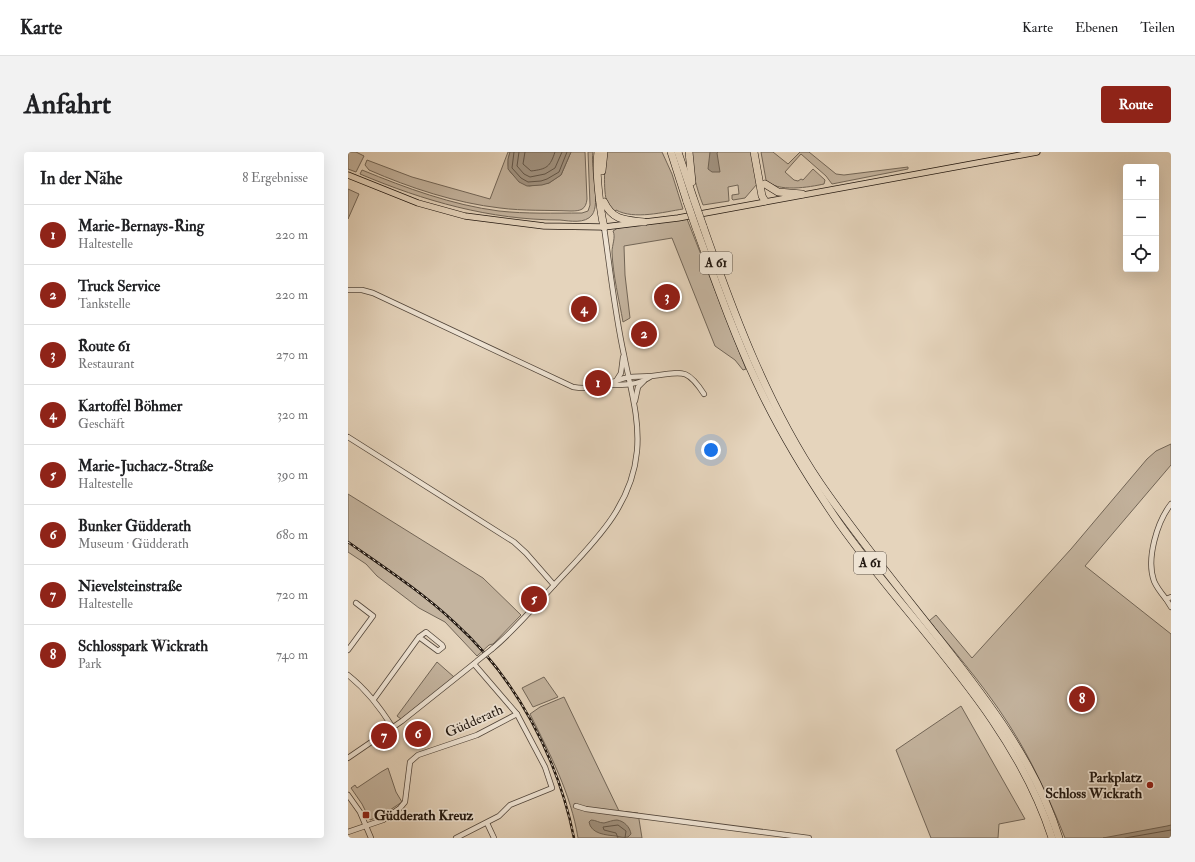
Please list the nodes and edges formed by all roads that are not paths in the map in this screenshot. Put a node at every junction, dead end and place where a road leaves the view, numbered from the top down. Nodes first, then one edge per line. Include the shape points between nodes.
1 (598, 152) edge
2 (604, 152) edge
3 (666, 152) edge
4 (671, 152) edge
5 (678, 152) edge
6 (689, 152) edge
7 (754, 152) edge
8 (758, 152) edge
9 (1037, 152) edge
10 (674, 162) junction
11 (348, 175) edge
12 (764, 184) junction
13 (802, 194) junction
14 (691, 201) junction
15 (765, 201) junction
16 (604, 202) junction
17 (644, 222) junction
18 (604, 227) junction
19 (348, 290) edge
20 (624, 355) junction
21 (652, 376) junction
22 (629, 377) junction
23 (645, 380) junction
24 (616, 381) junction
25 (630, 384) junction
26 (606, 385) junction
27 (704, 394) dead end
28 (634, 405) junction
29 (348, 437) edge
30 (1171, 504) edge
31 (554, 585) junction
32 (1169, 598) edge
33 (356, 603) dead end
34 (1171, 608) edge
35 (419, 637) junction
36 (348, 650) edge
37 (476, 663) junction
38 (348, 675) edge
39 (374, 699) junction
40 (518, 714) junction
41 (393, 728) junction
42 (348, 758) edge
43 (348, 795) edge
44 (576, 806) dead end
45 (487, 823) junction
46 (366, 826) junction
47 (348, 832) edge
48 (1055, 835) edge
49 (370, 838) edge
50 (456, 838) edge
51 (494, 838) edge
52 (809, 838) edge

1 - 18 highway via 597,168
2 - 16 highway
3 - 10 highway
4 - 10 highway, A 61
5 - 14 highway, A 61
6 - 14 highway
7 - 15 highway
8 - 12 highway
9 - 13 main road
10 - 14 highway, A 61
11 - 18 main road via 418,203 466,216 544,226
12 - 13 highway via 778,192
12 - 15 highway
13 - 15 main road
14 - 48 highway, A 61, bridge via 727,310 756,382 788,442 840,524 994,722
15 - 17 main road
16 - 17 highway via 616,216
16 - 18 highway
17 - 18 main road
18 - 20 street
19 - 26 street via 373,293 573,387 582,389
20 - 22 street
20 - 24 street via 621,373
21 - 22 street
21 - 23 street
21 - 27 street via 681,373 695,381
22 - 24 street
22 - 25 street
23 - 25 street
23 - 28 street via 638,387
24 - 26 street
25 - 26 street
25 - 28 street
28 - 31 street via 637,452 625,496 608,525
29 - 31 street via 514,542
30 - 32 street via 1159,526 1152,551 1154,581 1158,590
31 - 37 street, bridge via 509,634
32 - 34 street
33 - 36 street via 373,616
35 - 35 street via 438,651 443,647 426,632
35 - 39 street
37 - 40 street, Güdderath
37 - 41 street
38 - 39 street
39 - 41 street
40 - 45 street, Güdderath via 545,767 552,788 510,805
40 - 46 street, Güdderath via 477,735 418,755 410,762 405,802 383,820
41 - 42 street
43 - 46 street
44 - 52 street
45 - 50 street
45 - 51 street
46 - 47 street, Güdderath
46 - 49 street

